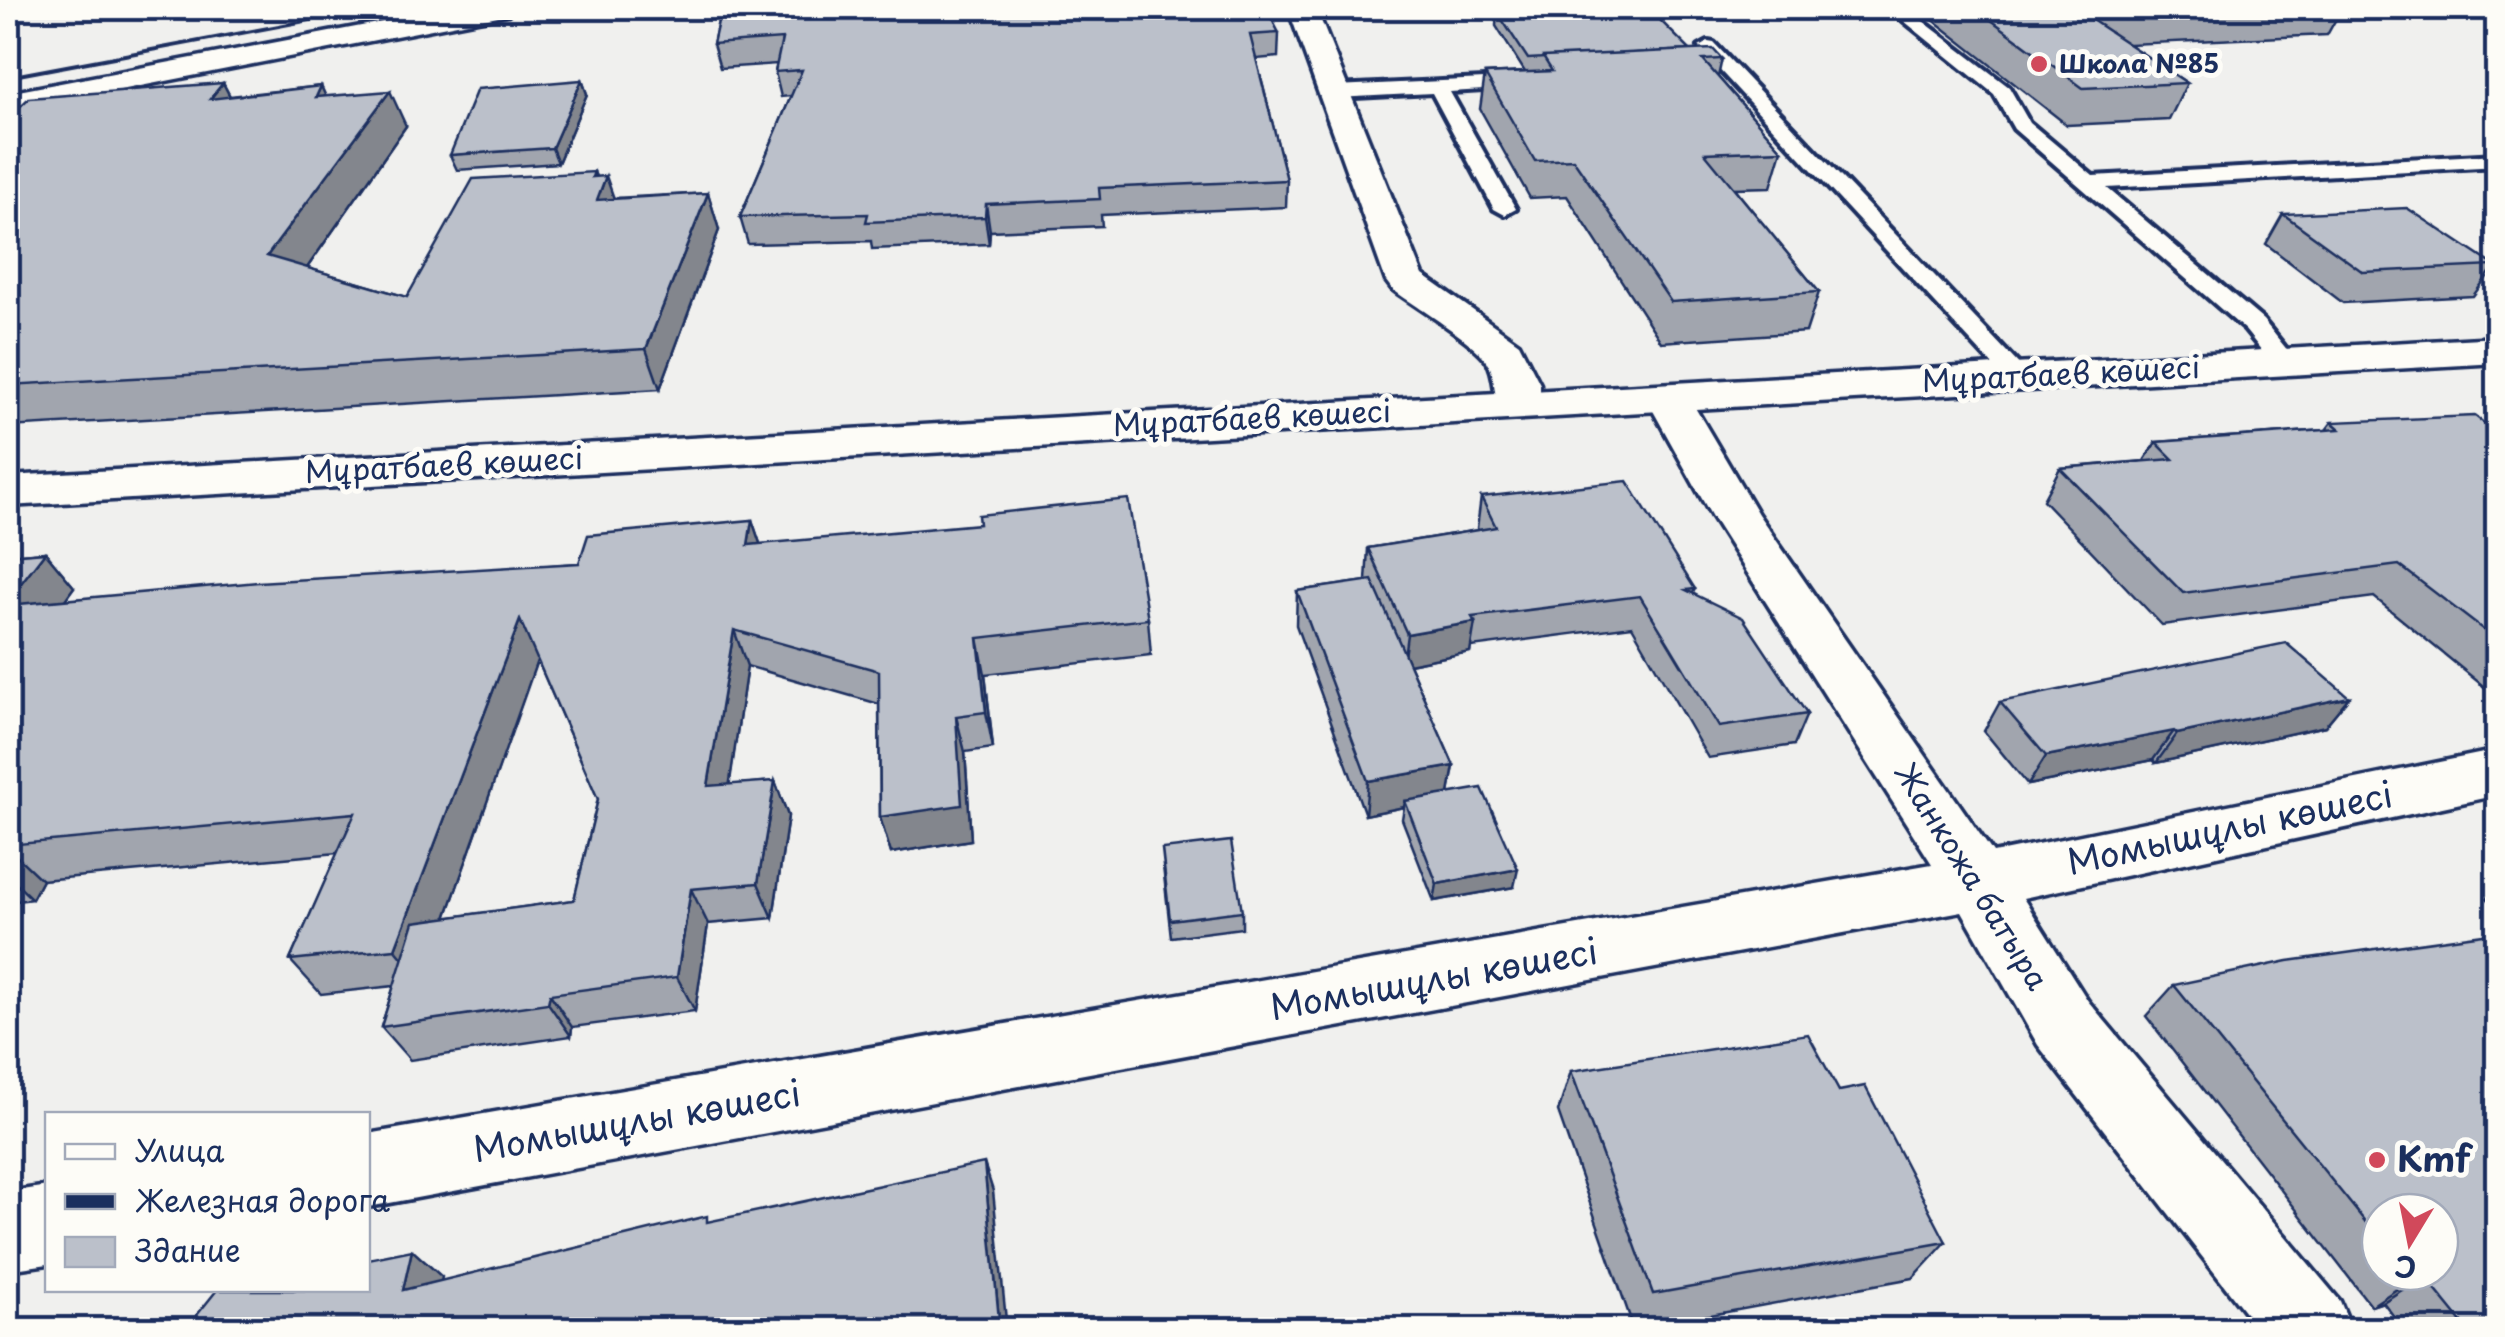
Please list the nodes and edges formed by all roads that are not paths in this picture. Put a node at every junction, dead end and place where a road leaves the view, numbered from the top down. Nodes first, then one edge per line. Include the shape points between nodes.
1 (498, 8) edge
2 (1302, 8) edge
3 (1896, 8) edge
4 (1708, 47) edge
5 (1731, 73) junction
6 (1704, 74) edge
7 (1549, 82) edge
8 (1438, 87) junction
9 (1336, 92) junction
10 (8, 103) edge
11 (2498, 160) edge
12 (2086, 183) junction
13 (1506, 208) dead end
14 (2498, 350) edge
15 (2284, 362) junction
16 (2018, 378) junction
17 (1668, 398) junction
18 (1518, 404) junction
19 (8, 491) edge
20 (2498, 772) edge
21 (1978, 882) junction
22 (370, 1171) edge
23 (45, 1225) edge
24 (8, 1231) edge
25 (2310, 1330) edge

1 - 10 street
2 - 9 street
3 - 12 lane via 2002,91 2021,125
4 - 5 lane
5 - 6 lane
5 - 16 lane
7 - 8 lane
8 - 9 lane
8 - 13 lane
9 - 18 street via 1406,281 1504,352 1518,384
11 - 12 lane
12 - 15 lane via 2254,325
14 - 15 street, Мұратбаев көшесі
15 - 16 street, Мұратбаев көшесі
16 - 17 street, Мұратбаев көшесі
17 - 18 street, Мұратбаев көшесі
17 - 21 street, Жанкожа батыра via 1736,518
18 - 19 street, Мұратбаев көшесі
20 - 21 street, Момышұлы көшесі
21 - 22 street, Момышұлы көшесі
21 - 25 street, Жанкожа батыра via 2063,1023
23 - 24 street

